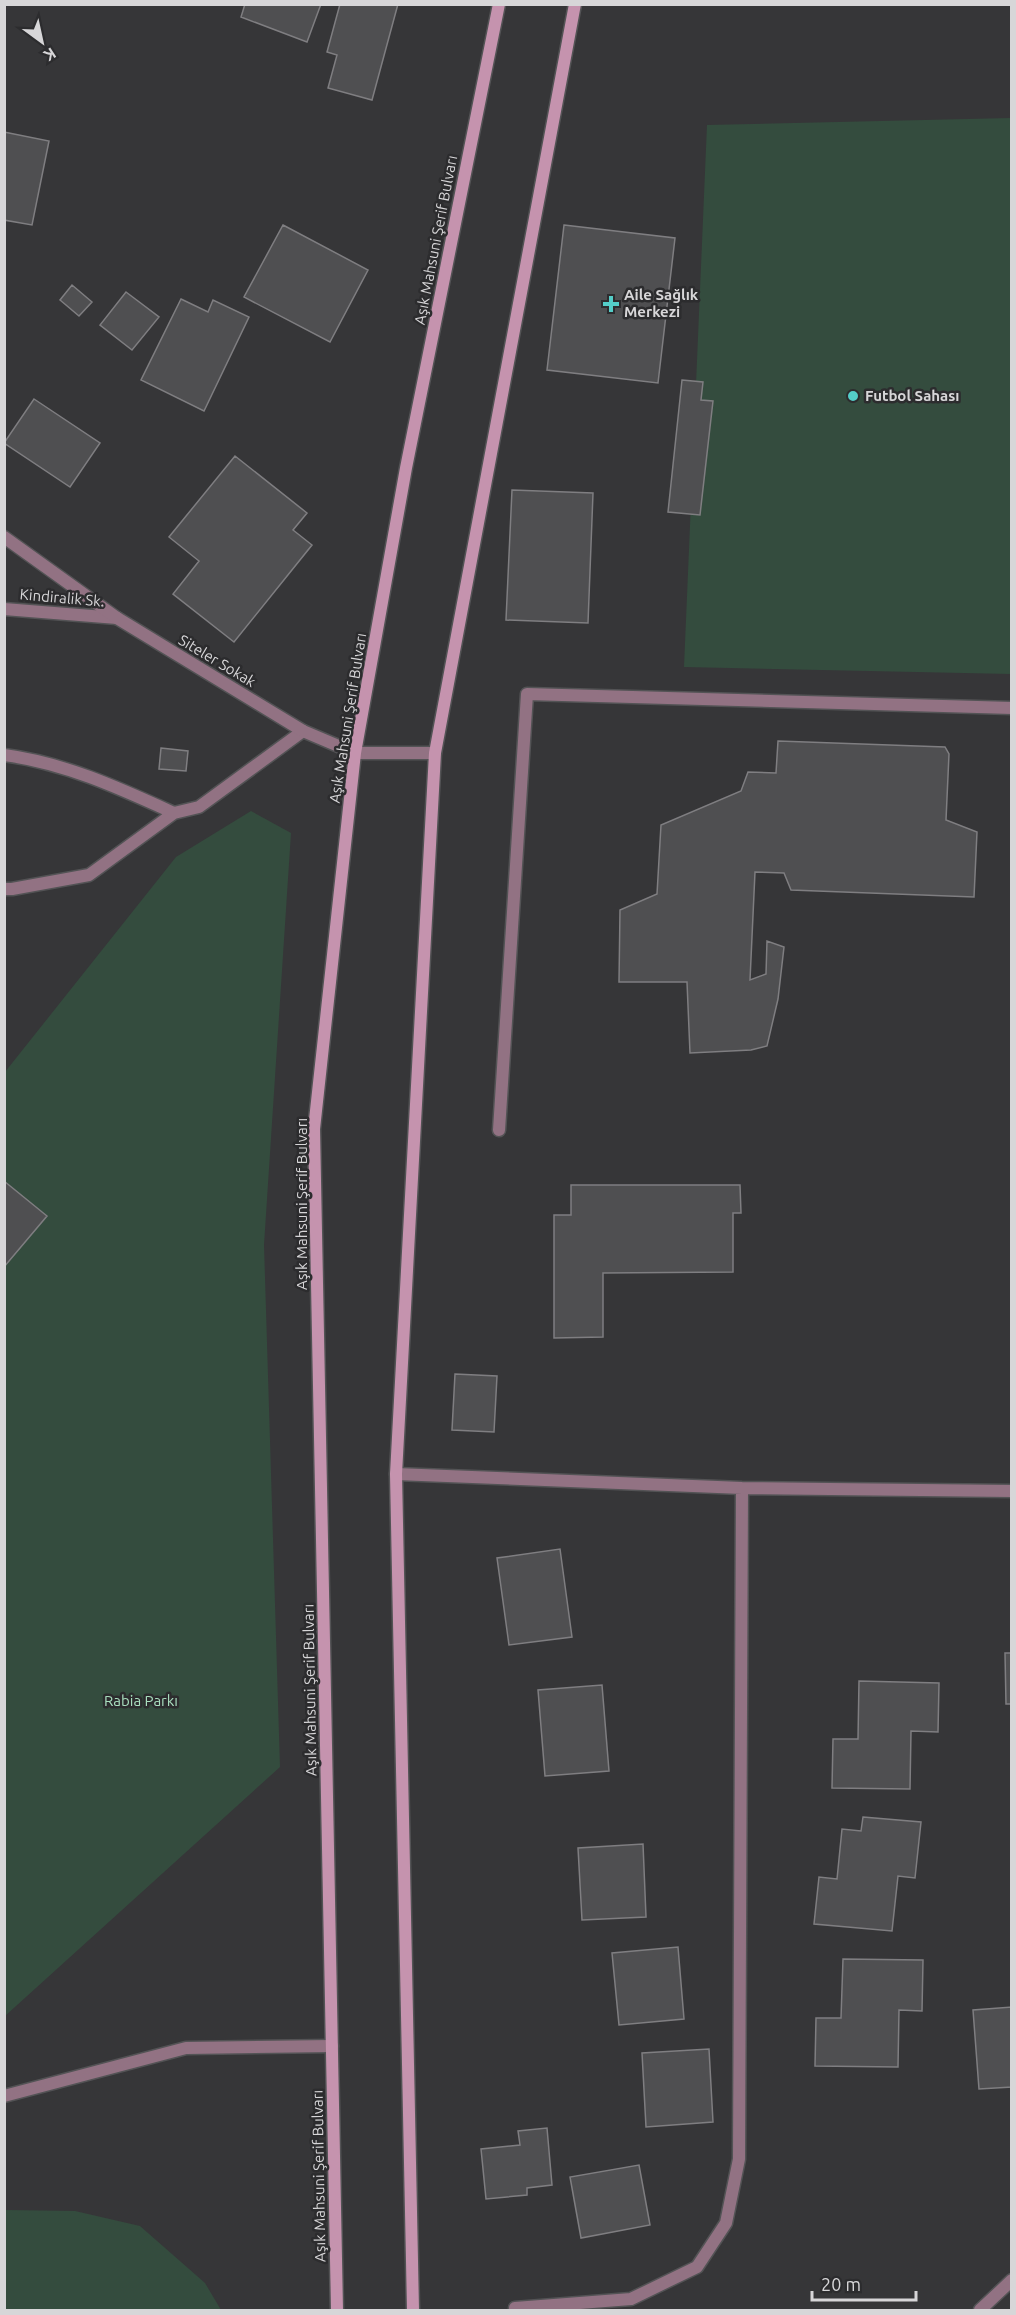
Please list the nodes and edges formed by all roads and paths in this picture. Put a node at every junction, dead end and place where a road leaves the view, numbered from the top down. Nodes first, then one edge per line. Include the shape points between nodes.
1 (499, 4) edge
2 (575, 4) edge
3 (4, 537) edge
4 (4, 609) edge
5 (117, 618) junction
6 (1011, 708) edge
7 (303, 731) junction
8 (355, 753) junction
9 (435, 753) junction
10 (4, 755) edge
11 (174, 813) junction
12 (4, 889) edge
13 (499, 1130) dead end
14 (396, 1474) junction
15 (742, 1488) junction
16 (1011, 1491) edge
17 (332, 2046) junction
18 (4, 2096) edge
19 (1011, 2280) edge
20 (515, 2308) dead end
21 (337, 2310) edge
22 (414, 2310) edge
23 (980, 2310) edge

1 - 8 main road, Aşık Mahsuni Şerif Bulvarı via 408,457
2 - 9 main road
3 - 5 street, Siteler Sokak
4 - 5 street, Kindiralik Sk.
5 - 7 street, Siteler Sokak
6 - 13 street via 527,694
7 - 8 street, Siteler Sokak
7 - 11 street via 199,807
8 - 9 street, Siteler Sokak
8 - 17 main road, Aşık Mahsuni Şerif Bulvarı via 314,1129
9 - 14 main road
10 - 11 street via 33,759 105,782
11 - 12 street via 89,875
14 - 15 street
14 - 22 main road
15 - 16 street
15 - 20 street via 739,2159 726,2223 697,2267 631,2299
17 - 18 street via 186,2048
17 - 21 main road, Aşık Mahsuni Şerif Bulvarı
19 - 23 street

